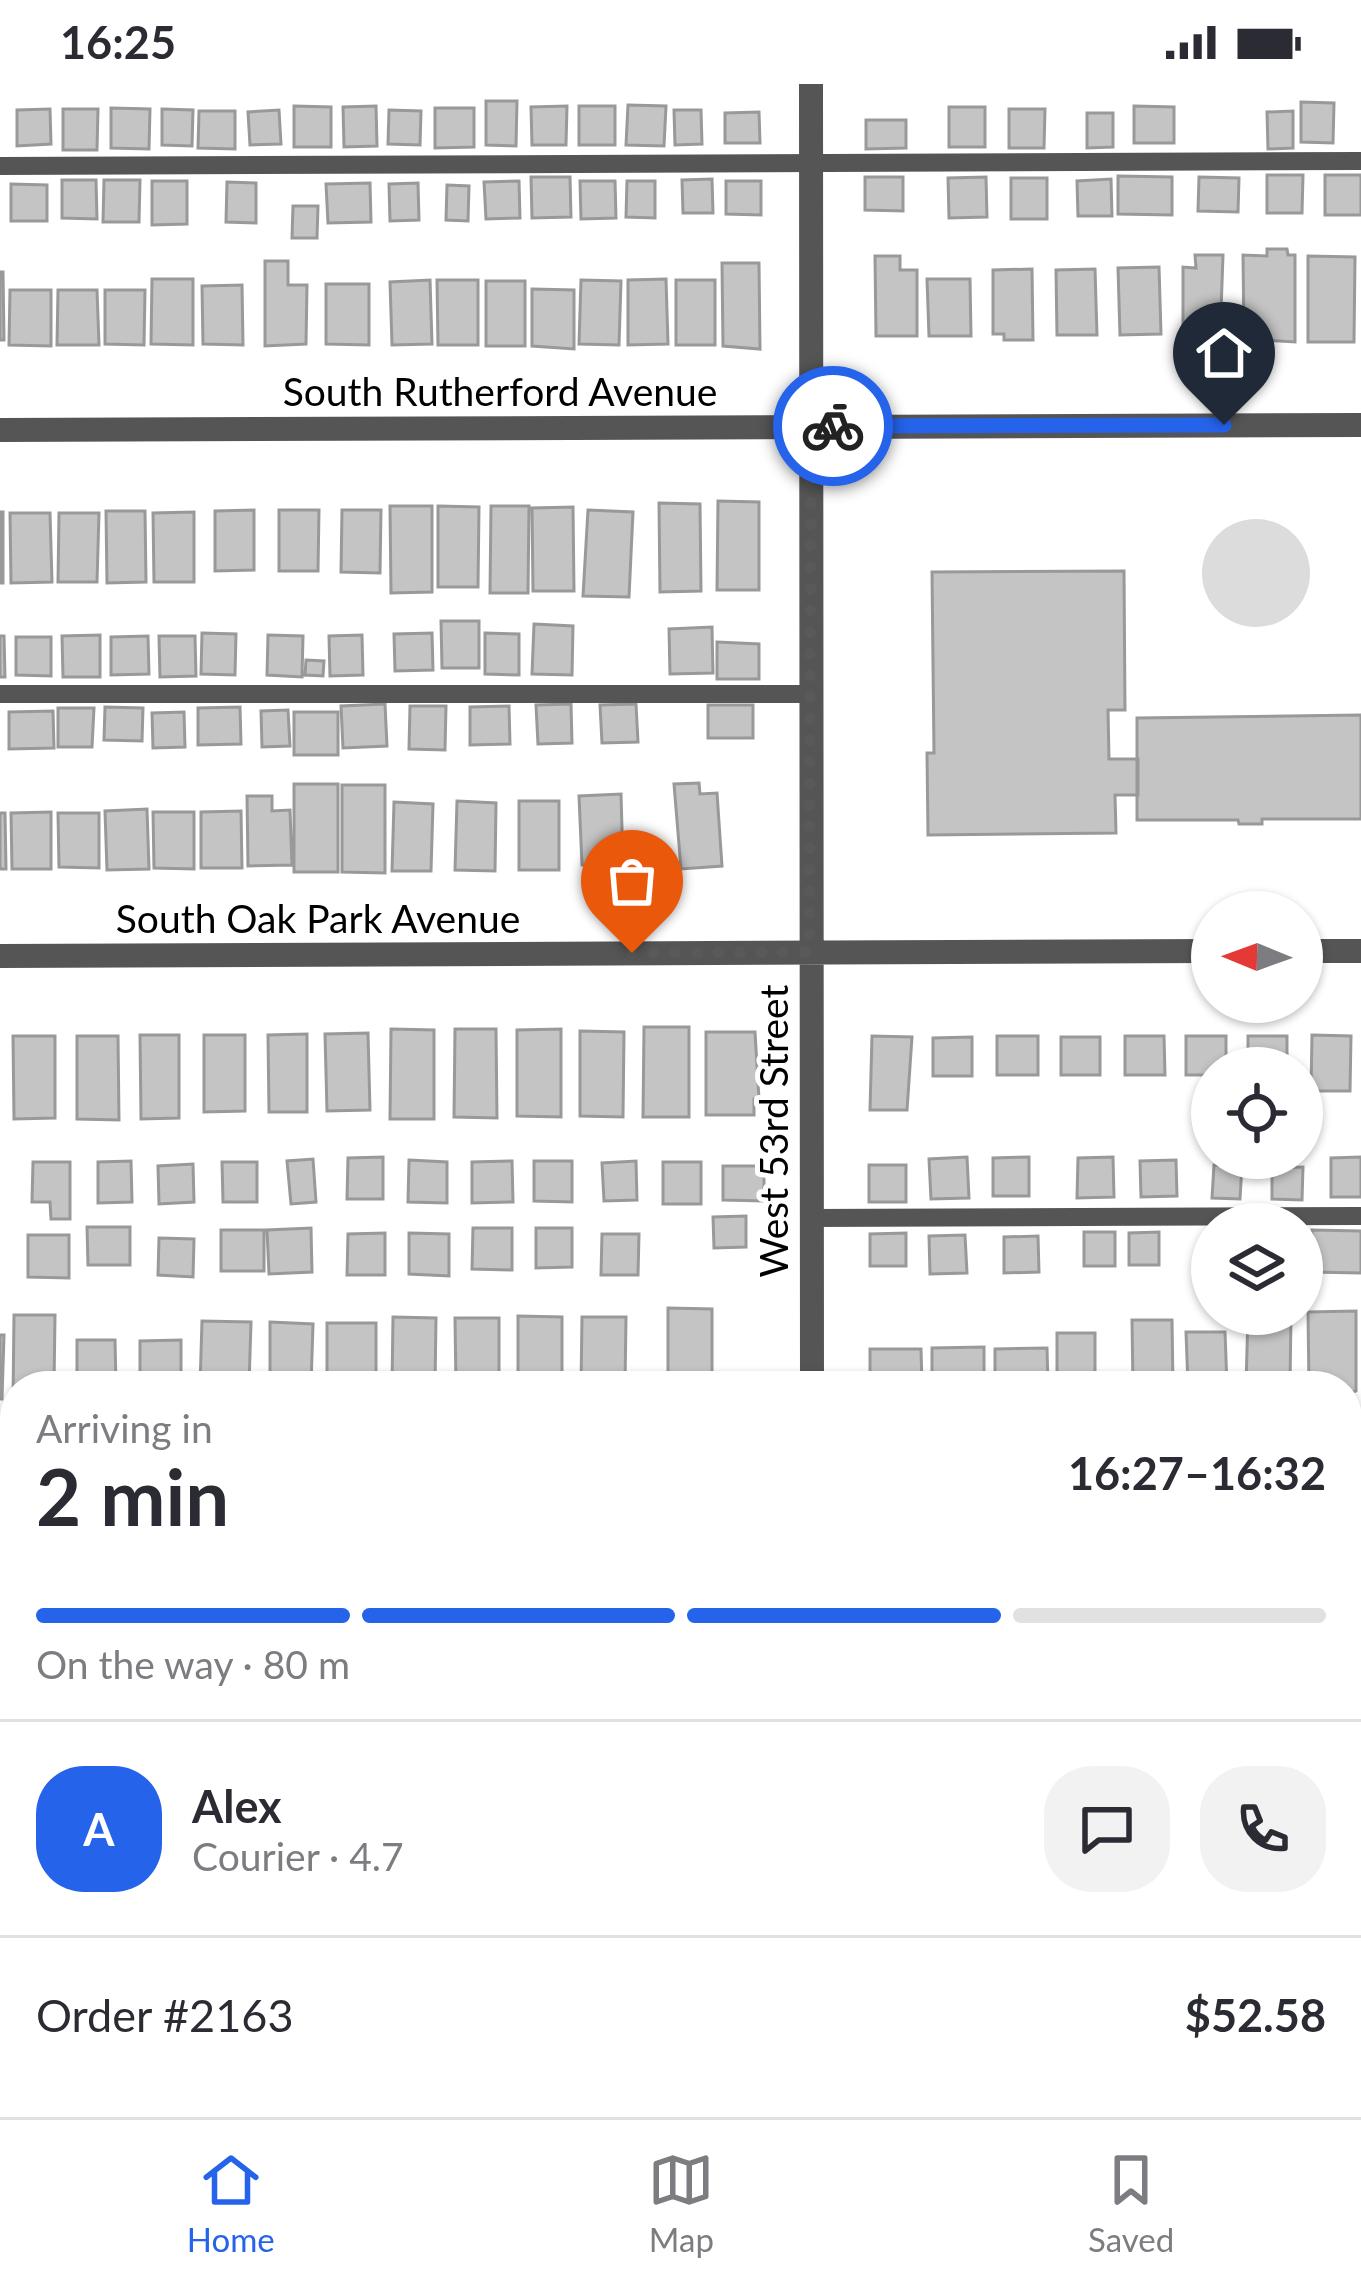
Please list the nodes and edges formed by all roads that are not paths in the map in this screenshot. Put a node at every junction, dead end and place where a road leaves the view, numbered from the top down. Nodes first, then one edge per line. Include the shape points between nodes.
1 (811, 84) edge
2 (1361, 161) edge
3 (811, 163) junction
4 (0, 166) edge
5 (1361, 424) edge
6 (811, 427) junction
7 (0, 430) edge
8 (0, 694) edge
9 (809, 694) junction
10 (1191, 951) edge
11 (1323, 951) edge
12 (1361, 951) edge
13 (809, 952) junction
14 (0, 956) edge
15 (1361, 1216) edge
16 (810, 1218) junction
17 (812, 1371) edge

1 - 3 street, West 53rd Street
2 - 3 lane
3 - 4 lane
3 - 6 street, West 53rd Street
5 - 6 street, South Rutherford Avenue
6 - 7 street, South Rutherford Avenue
6 - 9 street, West 53rd Street
8 - 9 lane
9 - 13 street, West 53rd Street
10 - 13 street, South Oak Park Avenue
11 - 12 street
13 - 14 street, South Oak Park Avenue
13 - 16 street, West 53rd Street
15 - 16 lane
16 - 17 street, West 53rd Street

